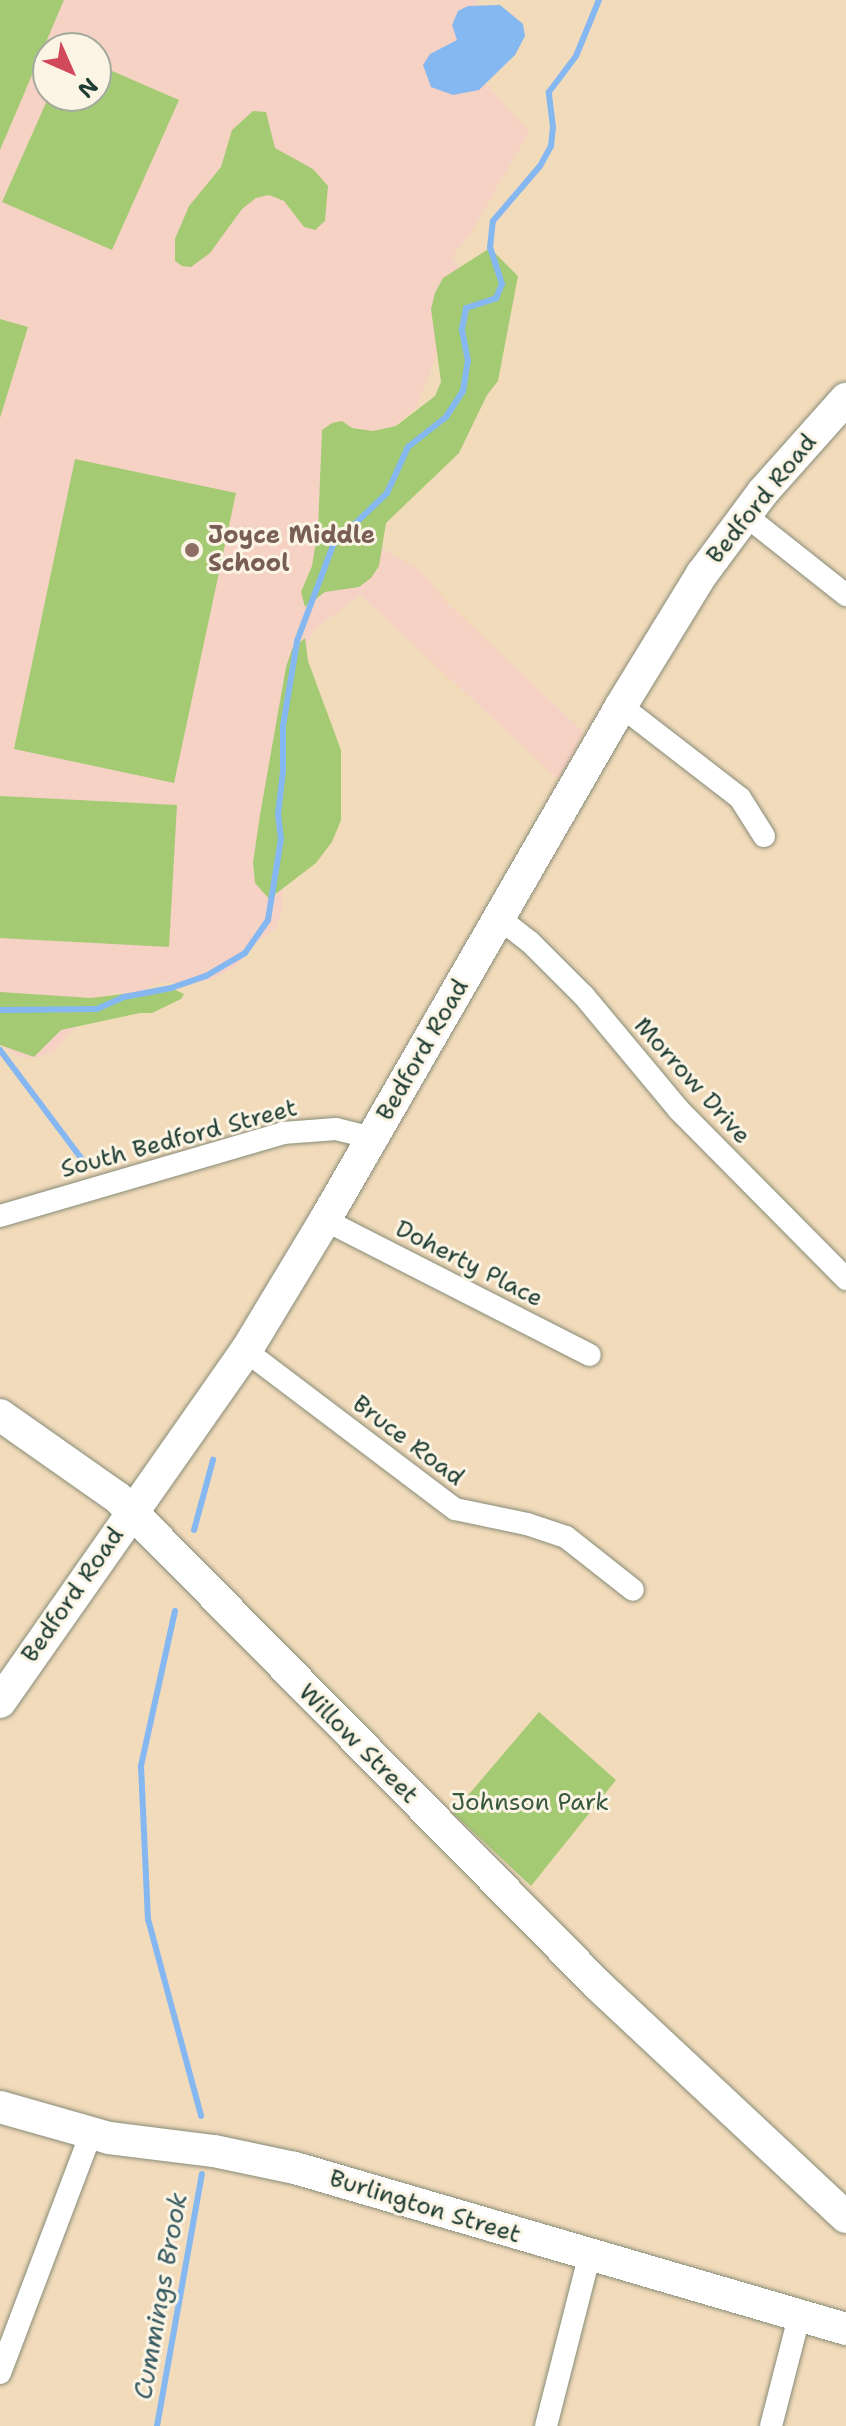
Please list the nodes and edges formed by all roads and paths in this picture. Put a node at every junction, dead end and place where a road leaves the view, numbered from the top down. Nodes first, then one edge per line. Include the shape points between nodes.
1 (846, 399) edge
2 (745, 515) junction
3 (846, 595) edge
4 (621, 706) junction
5 (764, 836) dead end
6 (499, 918) junction
7 (373, 1138) junction
8 (0, 1216) edge
9 (325, 1220) junction
10 (846, 1279) edge
11 (246, 1351) junction
12 (590, 1355) dead end
13 (0, 1415) edge
14 (131, 1511) junction
15 (633, 1590) dead end
16 (0, 1702) edge
17 (0, 2107) edge
18 (91, 2134) junction
19 (846, 2217) edge
20 (589, 2257) junction
21 (799, 2317) junction
22 (846, 2329) edge
23 (0, 2373) edge
24 (546, 2426) edge
25 (771, 2426) edge

1 - 2 street, Bedford Road
2 - 3 street
2 - 4 street, Bedford Road
4 - 5 street via 740,798
4 - 6 street, Bedford Road
6 - 7 street, Bedford Road
6 - 10 street, Morrow Drive via 584,996 658,1087
7 - 8 street, South Bedford Street via 336,1129 283,1133
7 - 9 street, Bedford Road
9 - 11 street, Bedford Road
9 - 12 street, Doherty Place
11 - 14 street, Bedford Road
11 - 15 street, Bruce Road via 452,1507 566,1537
13 - 14 street, Willow Street via 100,1483
14 - 16 street, Bedford Road
14 - 19 street, Willow Street via 599,1986
17 - 18 street, Burlington Street
18 - 20 street, Burlington Street via 283,2165
18 - 23 street
20 - 21 street, Burlington Street
20 - 24 street
21 - 22 street, Burlington Street
21 - 25 street

